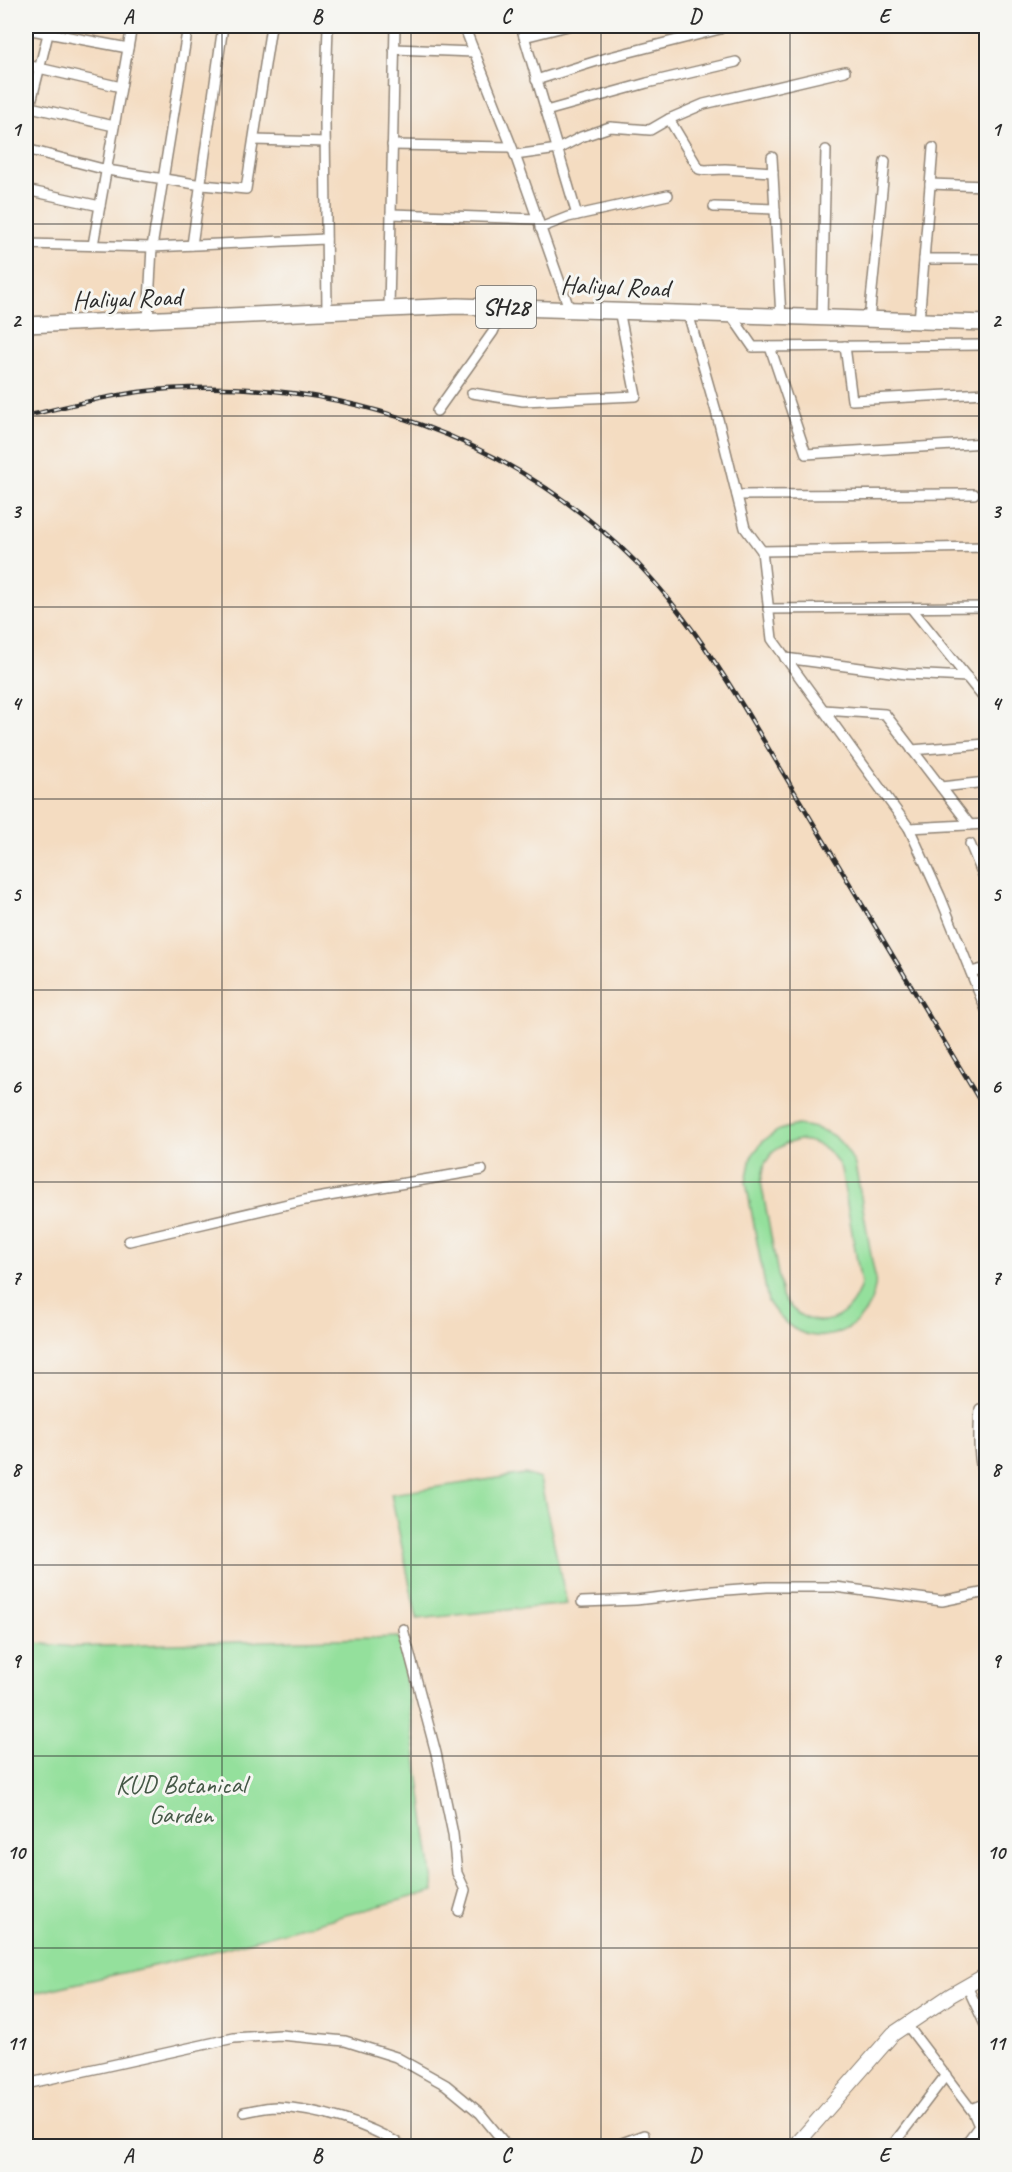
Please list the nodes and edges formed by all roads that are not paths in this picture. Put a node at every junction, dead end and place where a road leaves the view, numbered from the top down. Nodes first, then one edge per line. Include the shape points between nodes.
1 (132, 26) edge
2 (188, 26) edge
3 (223, 26) edge
4 (272, 26) edge
5 (328, 26) edge
6 (395, 26) edge
7 (464, 26) edge
8 (521, 26) edge
9 (568, 26) edge
10 (26, 29) edge
11 (720, 29) dead end
12 (49, 30) edge
13 (524, 37) junction
14 (128, 48) junction
15 (394, 49) junction
16 (474, 52) junction
17 (736, 62) dead end
18 (26, 65) edge
19 (39, 68) junction
20 (845, 70) dead end
21 (536, 80) junction
22 (121, 87) junction
23 (27, 107) edge
24 (546, 111) junction
25 (669, 118) junction
26 (26, 122) edge
27 (114, 126) junction
28 (254, 140) junction
29 (325, 142) junction
30 (392, 145) junction
31 (933, 148) dead end
32 (26, 149) edge
33 (557, 149) junction
34 (826, 150) dead end
35 (513, 151) junction
36 (772, 157) dead end
37 (885, 161) dead end
38 (107, 170) junction
39 (773, 172) junction
40 (163, 179) junction
41 (930, 184) junction
42 (202, 185) junction
43 (987, 186) edge
44 (26, 190) edge
45 (668, 195) dead end
46 (100, 206) junction
47 (714, 207) dead end
48 (775, 209) junction
49 (391, 214) junction
50 (577, 216) junction
51 (539, 223) junction
52 (326, 239) junction
53 (26, 244) edge
54 (93, 245) junction
55 (192, 245) junction
56 (152, 246) junction
57 (924, 259) junction
58 (987, 259) edge
59 (504, 307) junction
60 (569, 308) junction
61 (389, 309) junction
62 (619, 310) junction
63 (327, 312) junction
64 (688, 313) junction
65 (731, 315) junction
66 (781, 317) junction
67 (822, 319) junction
68 (869, 320) junction
69 (147, 321) junction
70 (919, 322) junction
71 (987, 323) edge
72 (26, 326) edge
73 (987, 345) edge
74 (845, 346) junction
75 (770, 347) junction
76 (472, 393) dead end
77 (987, 393) edge
78 (437, 411) dead end
79 (987, 444) edge
80 (974, 494) dead end
81 (737, 495) junction
82 (987, 547) edge
83 (762, 550) junction
84 (768, 609) junction
85 (912, 609) junction
86 (984, 610) edge
87 (785, 658) junction
88 (967, 677) junction
89 (987, 701) edge
90 (823, 710) junction
91 (987, 744) edge
92 (912, 750) junction
93 (987, 782) edge
94 (941, 787) junction
95 (987, 824) edge
96 (970, 825) junction
97 (909, 828) junction
98 (970, 844) dead end
99 (987, 882) edge
100 (987, 968) edge
101 (971, 972) junction
102 (987, 1010) edge
103 (482, 1170) dead end
104 (129, 1241) dead end
105 (980, 1408) dead end
106 (987, 1487) edge
107 (987, 1592) edge
108 (582, 1602) dead end
109 (403, 1629) dead end
110 (459, 1911) dead end
111 (987, 1976) edge
112 (967, 1986) junction
113 (906, 2025) junction
114 (987, 2027) edge
115 (26, 2068) edge
116 (946, 2075) junction
117 (27, 2083) edge
118 (987, 2103) edge
119 (971, 2109) junction
120 (244, 2112) dead end
121 (638, 2140) edge
122 (403, 2146) edge
123 (507, 2146) edge
124 (614, 2146) edge
125 (795, 2146) edge
126 (892, 2146) edge
127 (964, 2146) edge

1 - 14 street
2 - 40 street
3 - 42 street
4 - 28 street
5 - 29 street
6 - 15 street
7 - 16 street
8 - 13 street
9 - 13 street
10 - 12 street
11 - 21 street
12 - 14 street
12 - 19 street
13 - 21 street
14 - 22 street
15 - 16 street
15 - 30 street
16 - 35 street
17 - 24 street
18 - 19 street
19 - 22 street
19 - 23 street
20 - 25 street via 704,104
21 - 24 street
22 - 27 street
23 - 26 street
23 - 27 street
24 - 33 street
25 - 33 street via 650,130 610,127
25 - 39 street via 699,169
27 - 38 street
28 - 29 street
28 - 42 street via 246,189
29 - 52 street
30 - 35 street
30 - 49 street
31 - 41 street
32 - 38 street
33 - 35 street
33 - 50 street
34 - 67 street
35 - 51 street
36 - 39 street
37 - 68 street
38 - 40 street
38 - 46 street
39 - 48 street
40 - 42 street
40 - 56 street
41 - 43 street
41 - 57 street
42 - 55 street
44 - 46 street
45 - 50 street
46 - 54 street
47 - 48 street
48 - 66 street
49 - 51 street
49 - 61 street
50 - 51 street
51 - 60 street
52 - 55 street
52 - 63 street
53 - 54 street
54 - 56 street
55 - 56 street
56 - 69 street
57 - 58 street
57 - 70 street
59 - 60 main road, Haliyal Road / SH28
59 - 61 main road, Haliyal Road / SH28
59 - 78 street via 493,332
60 - 62 main road, Haliyal Road / SH28
61 - 63 main road, Haliyal Road / SH28
62 - 64 main road, Haliyal Road / SH28
62 - 76 street via 636,396 523,401
63 - 69 main road, Haliyal Road / SH28
64 - 65 main road, Haliyal Road / SH28
64 - 81 street
65 - 66 main road, Haliyal Road / SH28
65 - 75 street via 753,347
66 - 67 main road, Haliyal Road / SH28
67 - 68 main road, Haliyal Road / SH28
68 - 70 main road, Haliyal Road / SH28
69 - 72 main road, Haliyal Road / SH28
70 - 71 main road, Haliyal Road / SH28
73 - 74 street
74 - 75 street
74 - 77 street via 852,400
75 - 79 street via 806,454
80 - 81 street
81 - 83 street via 745,528
82 - 83 street
83 - 84 street
84 - 85 street
84 - 87 street via 772,639
85 - 86 street
85 - 88 street
87 - 88 street via 906,674
87 - 90 street
88 - 89 street
90 - 92 street via 885,714
90 - 97 street
91 - 92 street
92 - 94 street
93 - 94 street
94 - 96 street
95 - 96 street
96 - 97 street
97 - 101 street
98 - 99 street
100 - 101 street
101 - 102 street
103 - 104 street via 305,1200
105 - 106 street via 978,1448
107 - 108 street via 942,1600 835,1587 767,1587
109 - 110 street via 436,1753 457,1873 465,1890
111 - 112 street
112 - 113 street
112 - 114 street
113 - 116 street
113 - 125 street via 880,2047
115 - 117 street
116 - 119 street
116 - 126 street
117 - 123 street via 234,2038 280,2035 345,2041 396,2057 446,2085 480,2114
118 - 119 street
119 - 127 street via 979,2126
120 - 122 street via 276,2107 311,2112 344,2120
121 - 124 street

